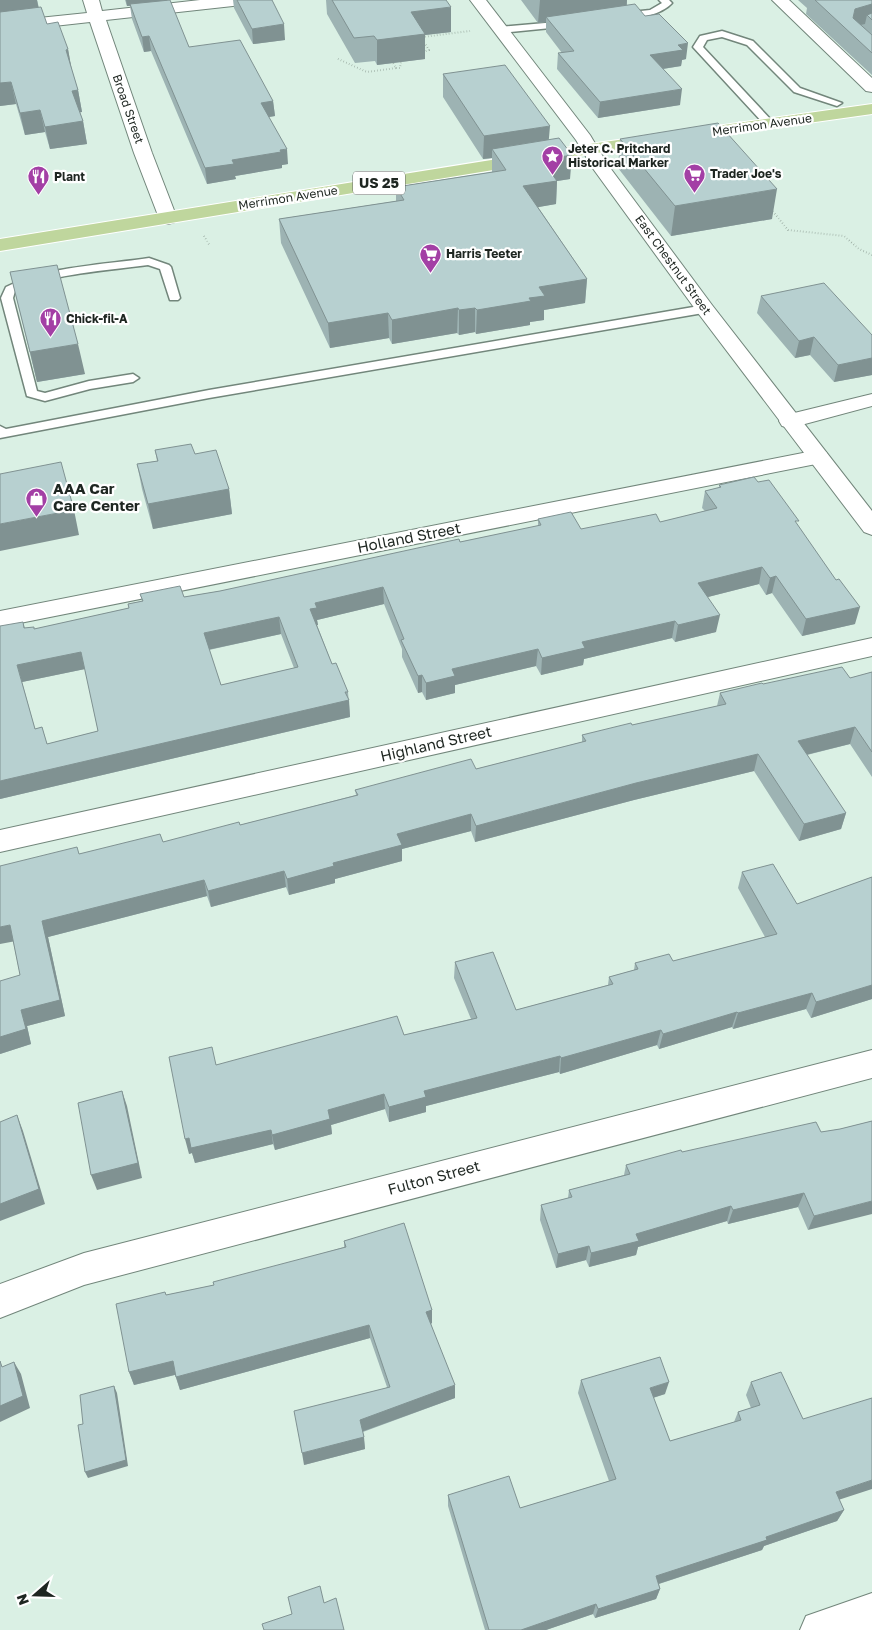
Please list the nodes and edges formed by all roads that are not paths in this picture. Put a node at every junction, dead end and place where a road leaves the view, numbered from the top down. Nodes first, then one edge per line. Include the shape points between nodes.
1 (242, 0) edge
2 (478, 0) edge
3 (664, 0) edge
4 (780, 0) edge
5 (93, 8) edge
6 (615, 17) edge
7 (578, 23) edge
8 (0, 28) edge
9 (499, 28) junction
10 (872, 87) edge
11 (837, 103) dead end
12 (872, 109) edge
13 (769, 123) junction
14 (590, 149) junction
15 (168, 218) junction
16 (0, 245) edge
17 (174, 298) dead end
18 (705, 309) junction
19 (133, 378) dead end
20 (872, 400) edge
21 (842, 407) junction
22 (872, 418) edge
23 (790, 421) junction
24 (0, 430) edge
25 (818, 457) junction
26 (872, 527) edge
27 (0, 619) edge
28 (872, 647) edge
29 (0, 841) edge
30 (872, 1064) edge
31 (0, 1301) edge
32 (872, 1613) edge
33 (820, 1630) edge

1 - 5 street
2 - 9 street, East Chestnut Street
3 - 6 lane via 667,3 657,11
4 - 10 street
5 - 8 street
5 - 15 street, Broad Street
7 - 9 lane
9 - 14 street, East Chestnut Street
11 - 13 lane via 796,90 750,43 722,34 703,38 698,47
12 - 13 main road, Merrimon Avenue / US 25
13 - 14 main road, Merrimon Avenue / US 25
14 - 15 main road, Merrimon Avenue / US 25
14 - 18 street, East Chestnut Street
15 - 16 main road, Merrimon Avenue / US 25
17 - 19 lane via 165,266 149,261 46,277 10,289 7,298 31,393 45,397
18 - 23 street, East Chestnut Street
18 - 24 lane via 217,392 1,434
20 - 21 street
21 - 22 street
21 - 23 street
23 - 25 street, East Chestnut Street
25 - 26 street, East Chestnut Street
25 - 27 street, Holland Street
28 - 29 street, Highland Street
30 - 31 street, Fulton Street via 84,1269
32 - 33 street

